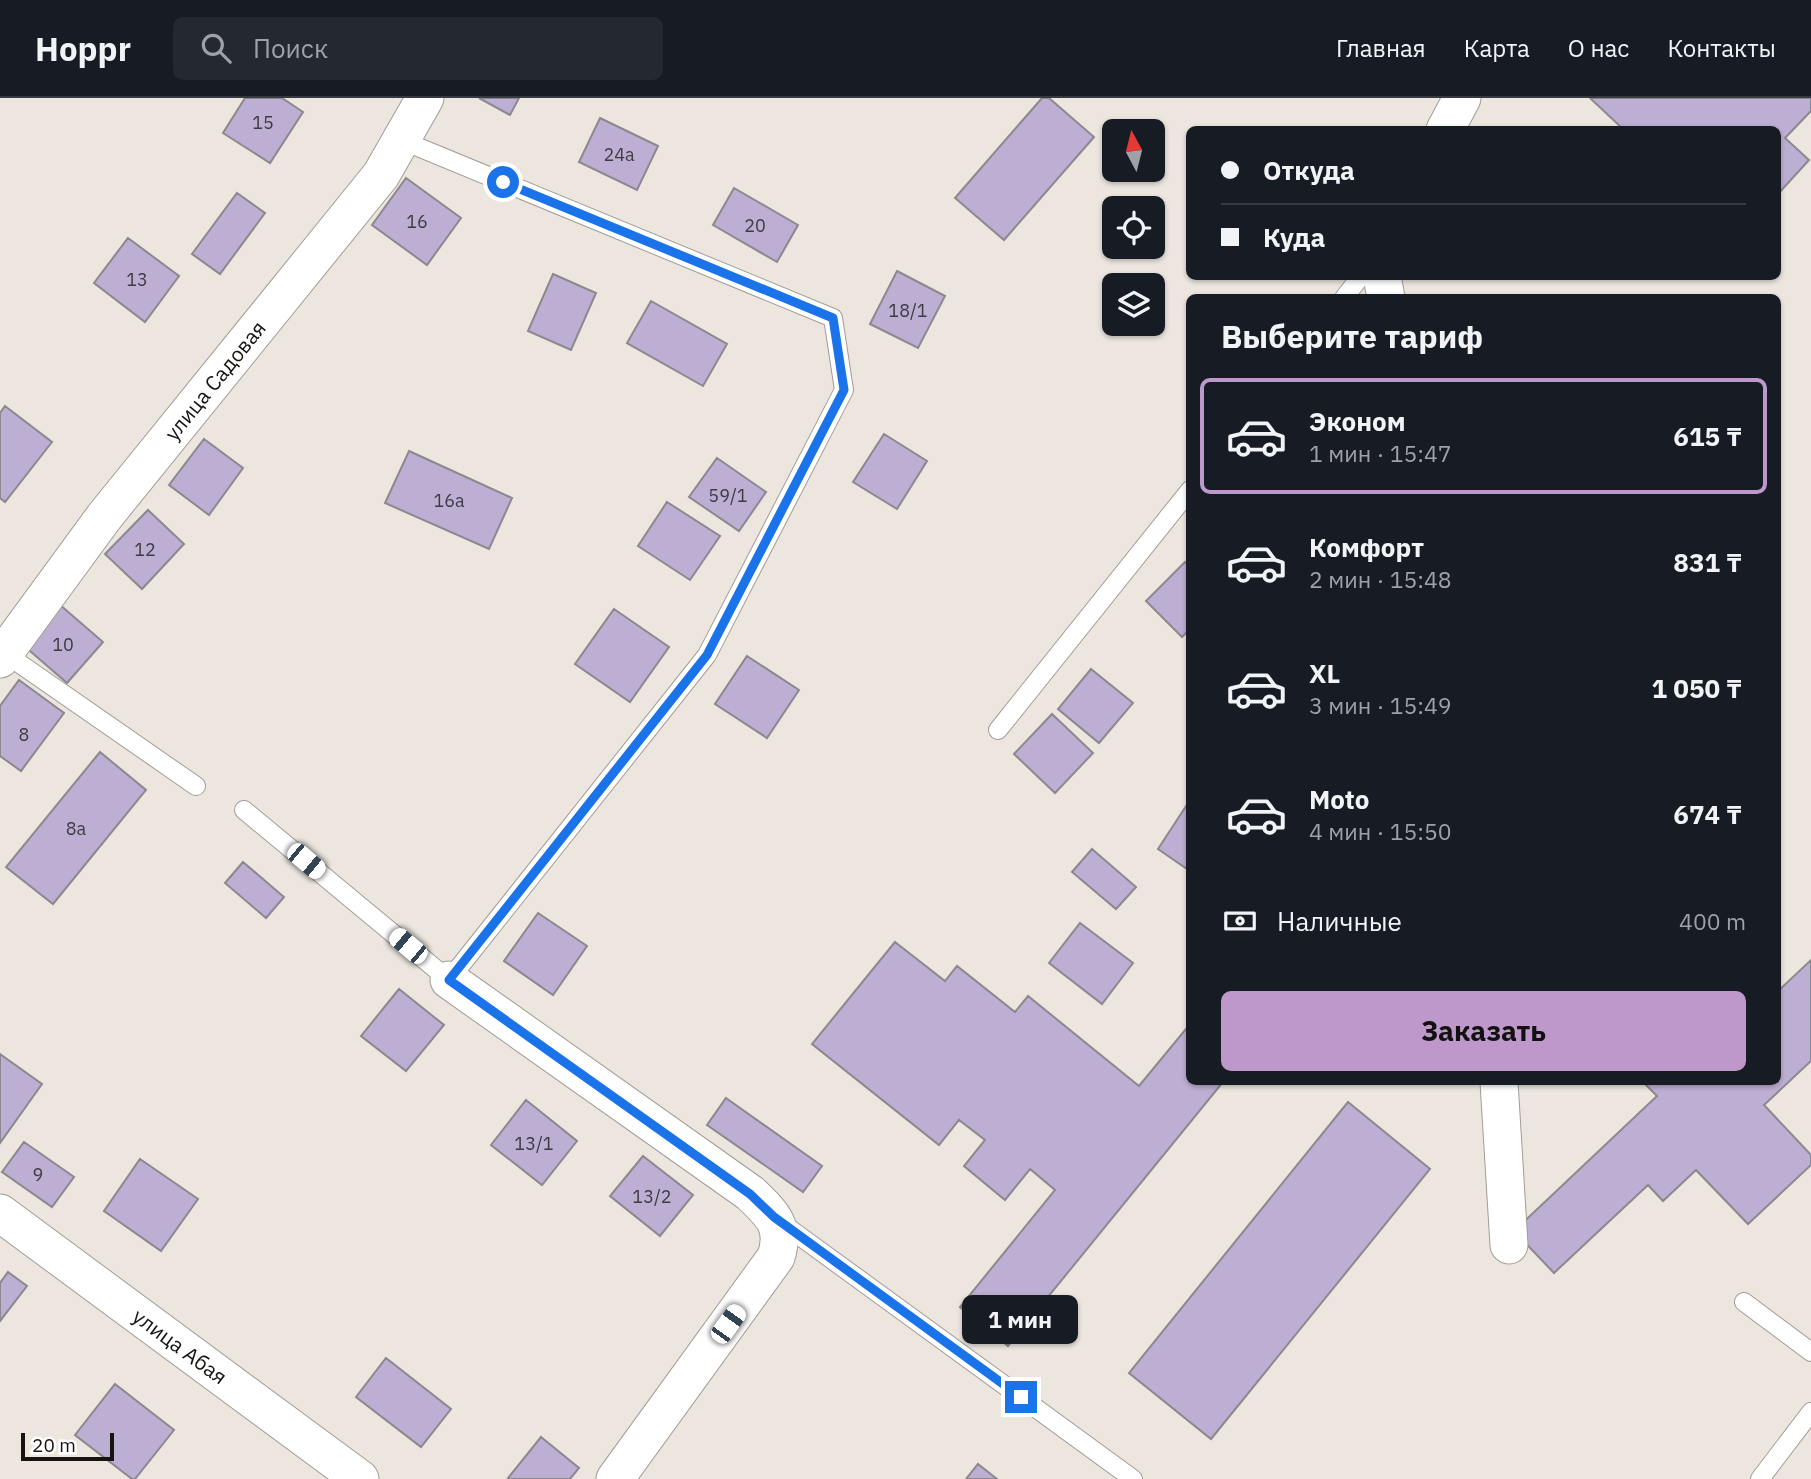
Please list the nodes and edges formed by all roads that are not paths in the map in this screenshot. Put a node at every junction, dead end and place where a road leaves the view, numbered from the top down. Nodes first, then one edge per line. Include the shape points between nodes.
1 (425, 98) edge
2 (1462, 98) edge
3 (1447, 126) edge
4 (401, 140) junction
5 (1358, 280) edge
6 (1347, 294) edge
7 (1186, 495) edge
8 (1, 654) edge
9 (998, 730) dead end
10 (196, 786) dead end
11 (244, 810) dead end
12 (449, 980) junction
13 (1499, 1085) edge
14 (0, 1213) edge
15 (774, 1217) junction
16 (1509, 1245) dead end
17 (1744, 1302) dead end
18 (1811, 1352) edge
19 (1811, 1412) edge
20 (360, 1479) edge
21 (615, 1479) edge
22 (1133, 1479) edge
23 (1760, 1479) edge

1 - 4 street, улица Садовая
2 - 3 street
4 - 8 street, улица Садовая via 381,175 104,517
4 - 12 lane via 833,318 844,390 707,655
5 - 6 lane
7 - 9 lane
8 - 10 lane
11 - 12 lane
12 - 15 street via 750,1194
13 - 16 street
14 - 20 street, улица Абая
15 - 21 street via 780,1243 776,1257
15 - 22 lane
17 - 18 lane
19 - 23 lane

